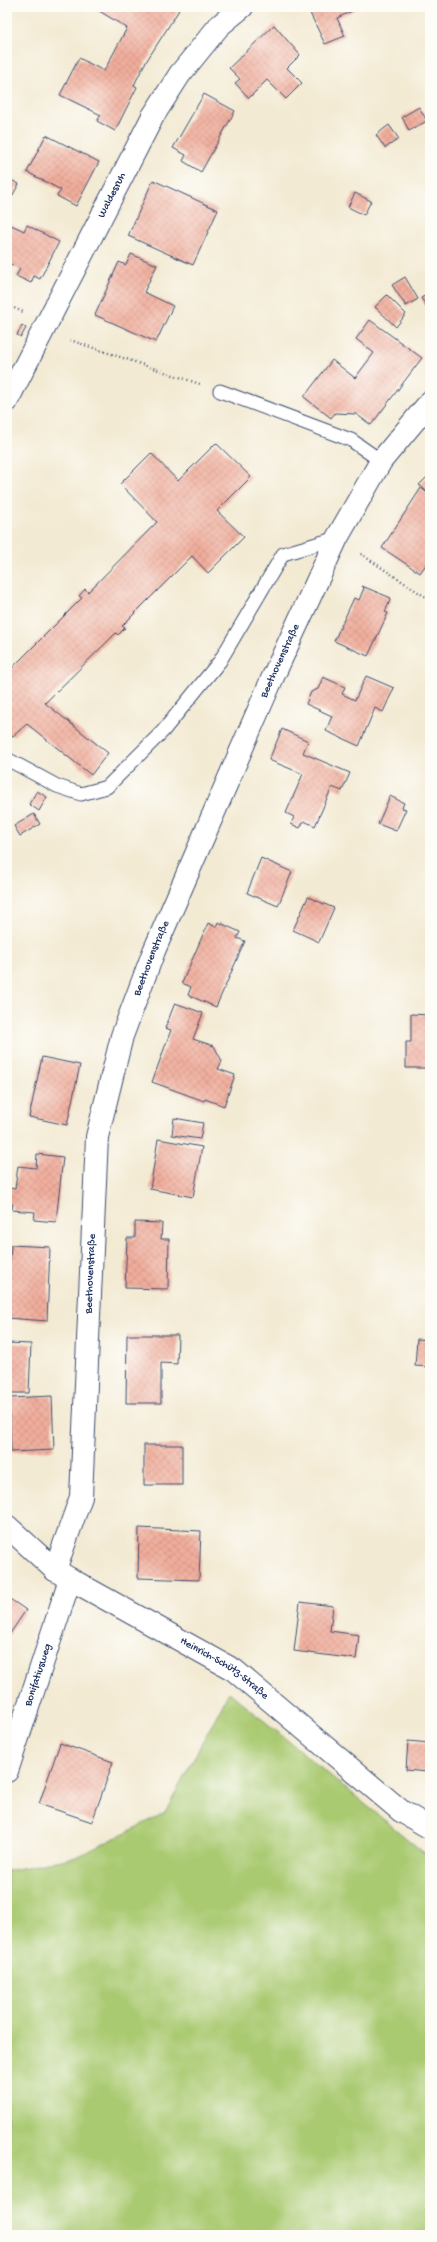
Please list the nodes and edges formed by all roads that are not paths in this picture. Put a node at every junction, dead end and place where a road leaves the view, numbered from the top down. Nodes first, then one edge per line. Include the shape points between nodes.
1 (242, 7) edge
2 (220, 391) road end
3 (7, 401) edge
4 (430, 402) edge
5 (381, 461) junction
6 (337, 538) junction
7 (7, 759) edge
8 (7, 1526) edge
9 (63, 1575) junction
10 (7, 1771) edge
11 (430, 1828) edge

1 - 3 street, Waldesruh via 219,26 180,74 153,116
2 - 5 lane via 351,440
4 - 5 street, Beethovenstraße
5 - 6 street, Beethovenstraße
6 - 7 lane via 283,554 220,661 163,731 107,787 81,794 57,786
6 - 9 street, Beethovenstraße via 272,679 154,951 122,1036 97,1137 81,1497
8 - 9 street, Heinrich-Schütz-Straße
9 - 10 street, Bonifatiusweg
9 - 11 street, Heinrich-Schütz-Straße via 234,1670 401,1811

